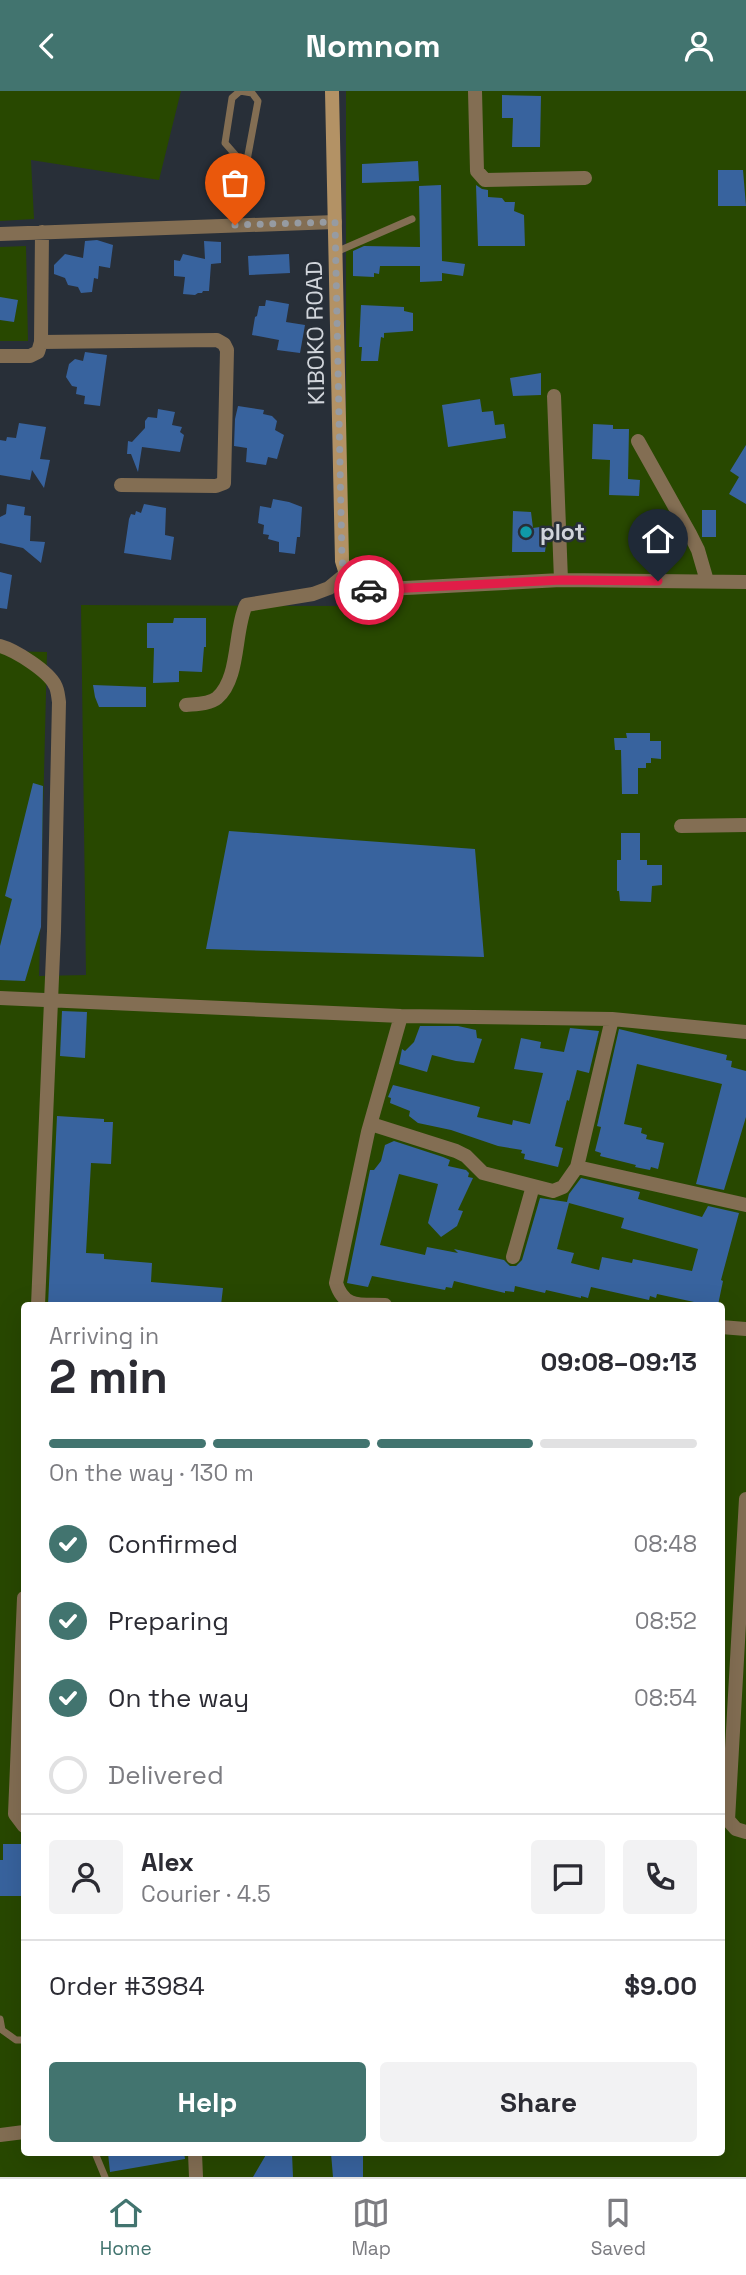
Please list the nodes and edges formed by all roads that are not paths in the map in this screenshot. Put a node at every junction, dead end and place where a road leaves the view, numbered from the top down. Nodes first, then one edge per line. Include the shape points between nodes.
1 (332, 91) edge
2 (475, 91) edge
3 (246, 167) junction
4 (586, 178) dead end
5 (412, 219) dead end
6 (335, 222) junction
7 (235, 225) junction
8 (42, 232) junction
9 (0, 234) edge
10 (336, 252) junction
11 (41, 342) junction
12 (0, 356) edge
13 (554, 395) dead end
14 (638, 441) dead end
15 (121, 485) dead end
16 (345, 574) junction
17 (561, 580) junction
18 (707, 581) junction
19 (746, 582) edge
20 (0, 646) edge
21 (186, 705) dead end
22 (746, 825) edge
23 (681, 826) dead end
24 (0, 998) edge
25 (51, 999) junction
26 (401, 1016) junction
27 (612, 1019) junction
28 (746, 1032) edge
29 (371, 1124) junction
30 (577, 1167) junction
31 (533, 1186) junction
32 (746, 1205) edge
33 (513, 1257) dead end
34 (38, 1302) edge
35 (348, 1302) edge
36 (725, 1327) edge
37 (746, 1329) edge
38 (746, 1499) edge
39 (21, 1670) edge
40 (725, 1805) edge
41 (725, 1821) edge
42 (21, 1822) edge
43 (746, 1832) edge
44 (0, 2019) edge
45 (21, 2040) edge
46 (21, 2132) edge
47 (0, 2135) edge
48 (96, 2156) edge
49 (195, 2156) edge
50 (105, 2177) edge
51 (196, 2177) edge

1 - 6 street, KIBOKO ROAD
2 - 4 street via 477,171 485,180
3 - 3 lane via 258,101 252,93 240,91 232,98 225,143
3 - 7 lane
5 - 10 lane
6 - 7 street
6 - 10 street, KIBOKO ROAD
7 - 8 street
8 - 9 street
8 - 11 street
10 - 16 street, KIBOKO ROAD
11 - 12 street via 38,352 30,356
11 - 15 street via 217,340 224,344 224,483 216,487
13 - 17 street
14 - 18 street via 690,534
16 - 17 street via 367,590
16 - 21 street via 313,594 246,605 225,687 217,698
17 - 18 street
18 - 19 street
20 - 25 street via 49,676 57,688
22 - 23 street
24 - 25 street
25 - 26 street
25 - 34 street
26 - 27 street
26 - 29 street
27 - 28 street
27 - 30 street
29 - 31 street via 456,1151 483,1173
29 - 35 street via 336,1283
30 - 31 street via 563,1187 553,1191
30 - 32 street
31 - 33 street
36 - 37 street
38 - 40 street
39 - 42 street via 15,1814
41 - 43 street
44 - 45 lane via 2,2030
46 - 47 street
48 - 50 lane
49 - 51 street

